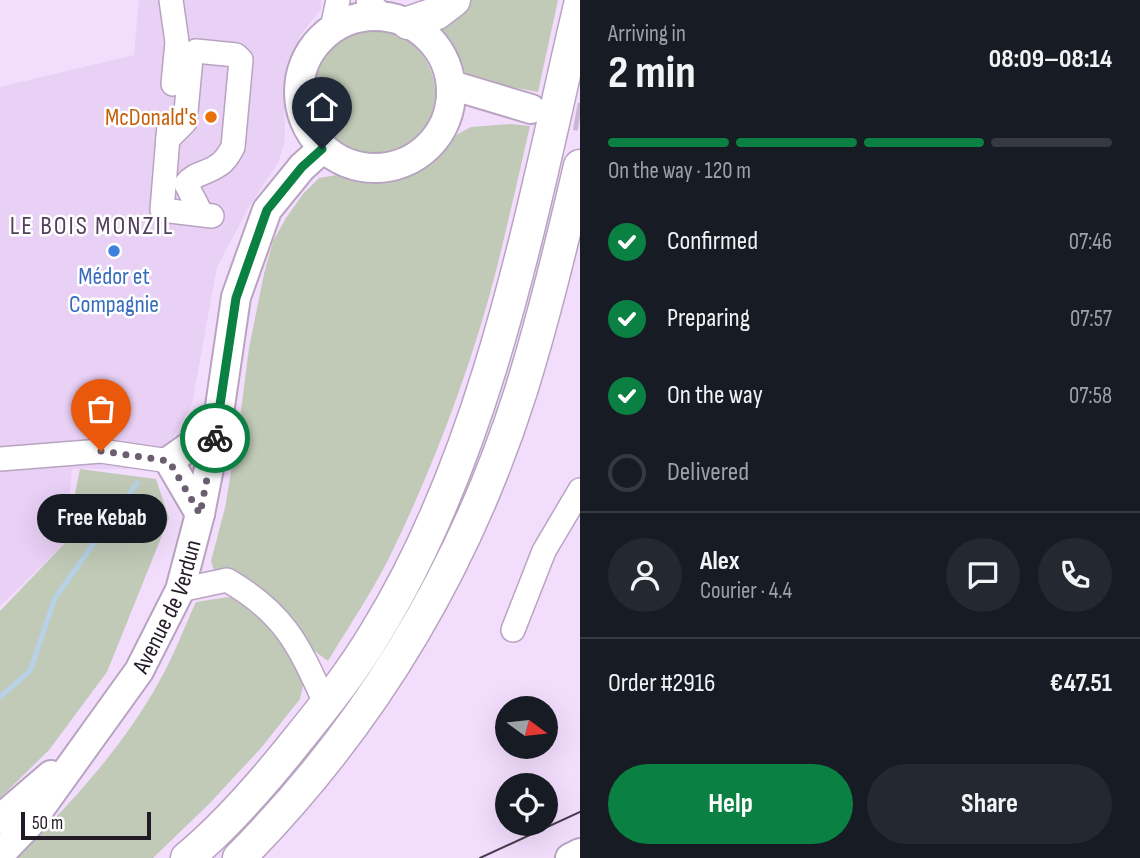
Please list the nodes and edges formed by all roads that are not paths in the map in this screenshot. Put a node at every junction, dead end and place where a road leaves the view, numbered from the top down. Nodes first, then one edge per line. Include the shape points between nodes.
1 (171, 0) edge
2 (338, 0) edge
3 (454, 0) edge
4 (580, 5) edge
5 (386, 13) edge
6 (332, 28) junction
7 (451, 85) junction
8 (448, 115) junction
9 (168, 139) junction
10 (322, 149) junction
11 (580, 166) edge
12 (217, 427) junction
13 (0, 459) edge
14 (169, 461) junction
15 (580, 490) edge
16 (200, 514) junction
17 (180, 590) junction
18 (513, 630) dead end
19 (326, 705) junction
20 (90, 741) junction
21 (0, 819) edge
22 (580, 853) edge
23 (0, 854) edge
24 (187, 858) edge
25 (239, 858) edge
26 (570, 858) edge

1 - 9 street via 177,42
2 - 6 street
3 - 5 highway via 437,13
4 - 19 highway via 525,242 484,392 418,555 376,632
5 - 6 main road via 347,20
5 - 7 main road via 429,38 444,60
6 - 10 main road via 303,64 298,86 304,120
7 - 8 main road
7 - 8 main road via 531,109
8 - 10 main road via 437,138 418,156 394,167 369,169 343,163
9 - 9 street via 162,210 206,215 186,184 191,177 218,166 233,147 241,60 236,55 196,51 191,58 185,122
10 - 12 main road, Avenue de Verdun via 267,210 236,298
11 - 25 highway via 520,394 458,552 369,705 302,791
12 - 14 main road
12 - 16 main road, Avenue de Verdun
13 - 14 street via 101,451
14 - 16 main road
15 - 18 street via 544,551
16 - 17 main road, Avenue de Verdun
17 - 19 street via 227,580 247,591 279,619 299,647
17 - 20 main road, Avenue de Verdun via 139,671
19 - 24 highway via 270,774
20 - 21 main road, Avenue de Verdun
20 - 23 main road, Avenue de Verdun via 29,824
22 - 26 main road

